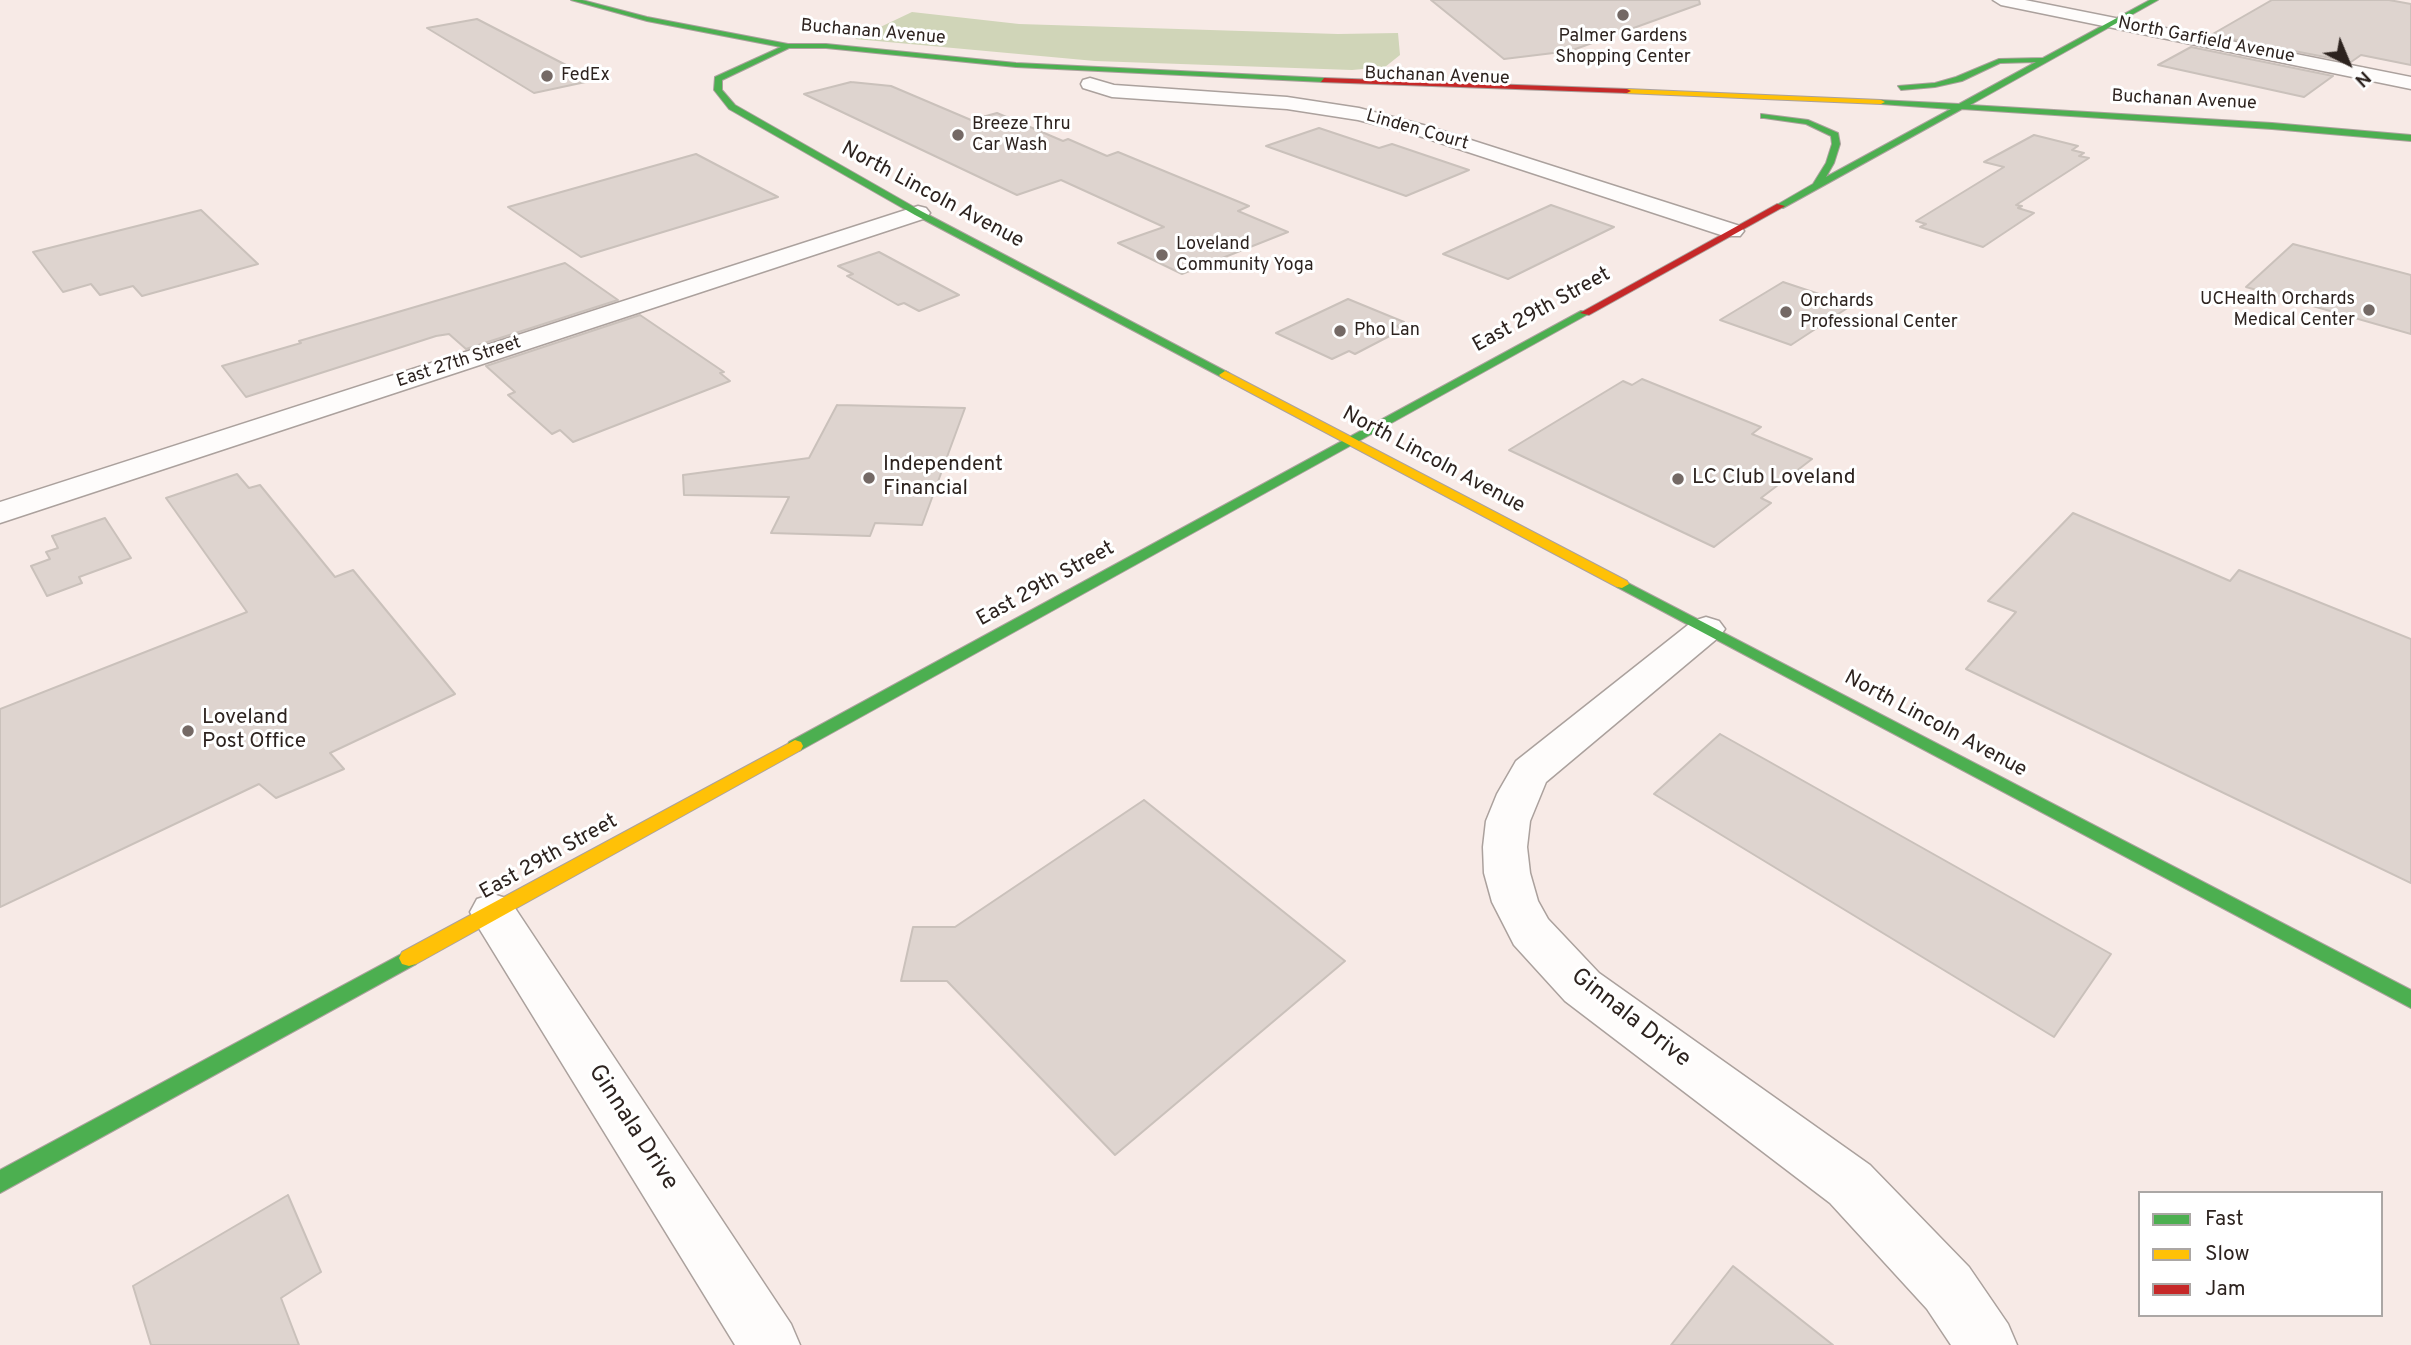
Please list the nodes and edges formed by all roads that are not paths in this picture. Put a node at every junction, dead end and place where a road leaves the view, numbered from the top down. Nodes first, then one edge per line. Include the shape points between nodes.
1 (574, 0) edge
2 (2001, 0) edge
3 (2155, 0) edge
4 (2110, 22) junction
5 (788, 46) junction
6 (2041, 60) junction
7 (1090, 83) junction
8 (2411, 83) edge
9 (1770, 95) junction
10 (1591, 101) junction
11 (1955, 108) junction
12 (1699, 111) dead end
13 (1753, 115) dead end
14 (2411, 138) edge
15 (1817, 184) junction
16 (918, 213) junction
17 (1732, 231) junction
18 (1351, 441) junction
19 (0, 513) edge
20 (1706, 629) junction
21 (493, 912) junction
22 (2411, 1000) edge
23 (0, 1182) edge
24 (770, 1345) edge
25 (1987, 1345) edge

1 - 5 main road
2 - 4 street, North Garfield Avenue
3 - 4 main road, East 29th Street
4 - 6 main road, East 29th Street
4 - 8 street, North Garfield Avenue
5 - 7 main road, Buchanan Avenue via 880,65
5 - 9 main road, Buchanan Avenue via 1142,73
5 - 16 main road, North Lincoln Avenue via 723,75 716,82 718,90 751,120
6 - 9 main road via 1999,61 1935,85
6 - 11 main road, East 29th Street
7 - 10 main road, Buchanan Avenue
7 - 17 street, Linden Court via 1112,91 1287,103 1359,114
9 - 11 main road, Buchanan Avenue
10 - 11 main road, Buchanan Avenue via 1837,110
10 - 12 main road
11 - 14 main road, Buchanan Avenue via 2272,125
11 - 15 main road, East 29th Street
13 - 15 main road via 1808,122 1835,135 1830,163
15 - 17 main road, East 29th Street
16 - 18 main road, North Lincoln Avenue
16 - 19 street, East 27th Street
17 - 18 main road, East 29th Street
18 - 20 main road, North Lincoln Avenue
18 - 21 main road, East 29th Street
20 - 22 main road, North Lincoln Avenue
20 - 25 street, Ginnala Drive via 1531,772 1508,821 1507,873 1515,902 1531,932 1582,987 1850,1184 1948,1288
21 - 23 main road, East 29th Street
21 - 24 street, Ginnala Drive

